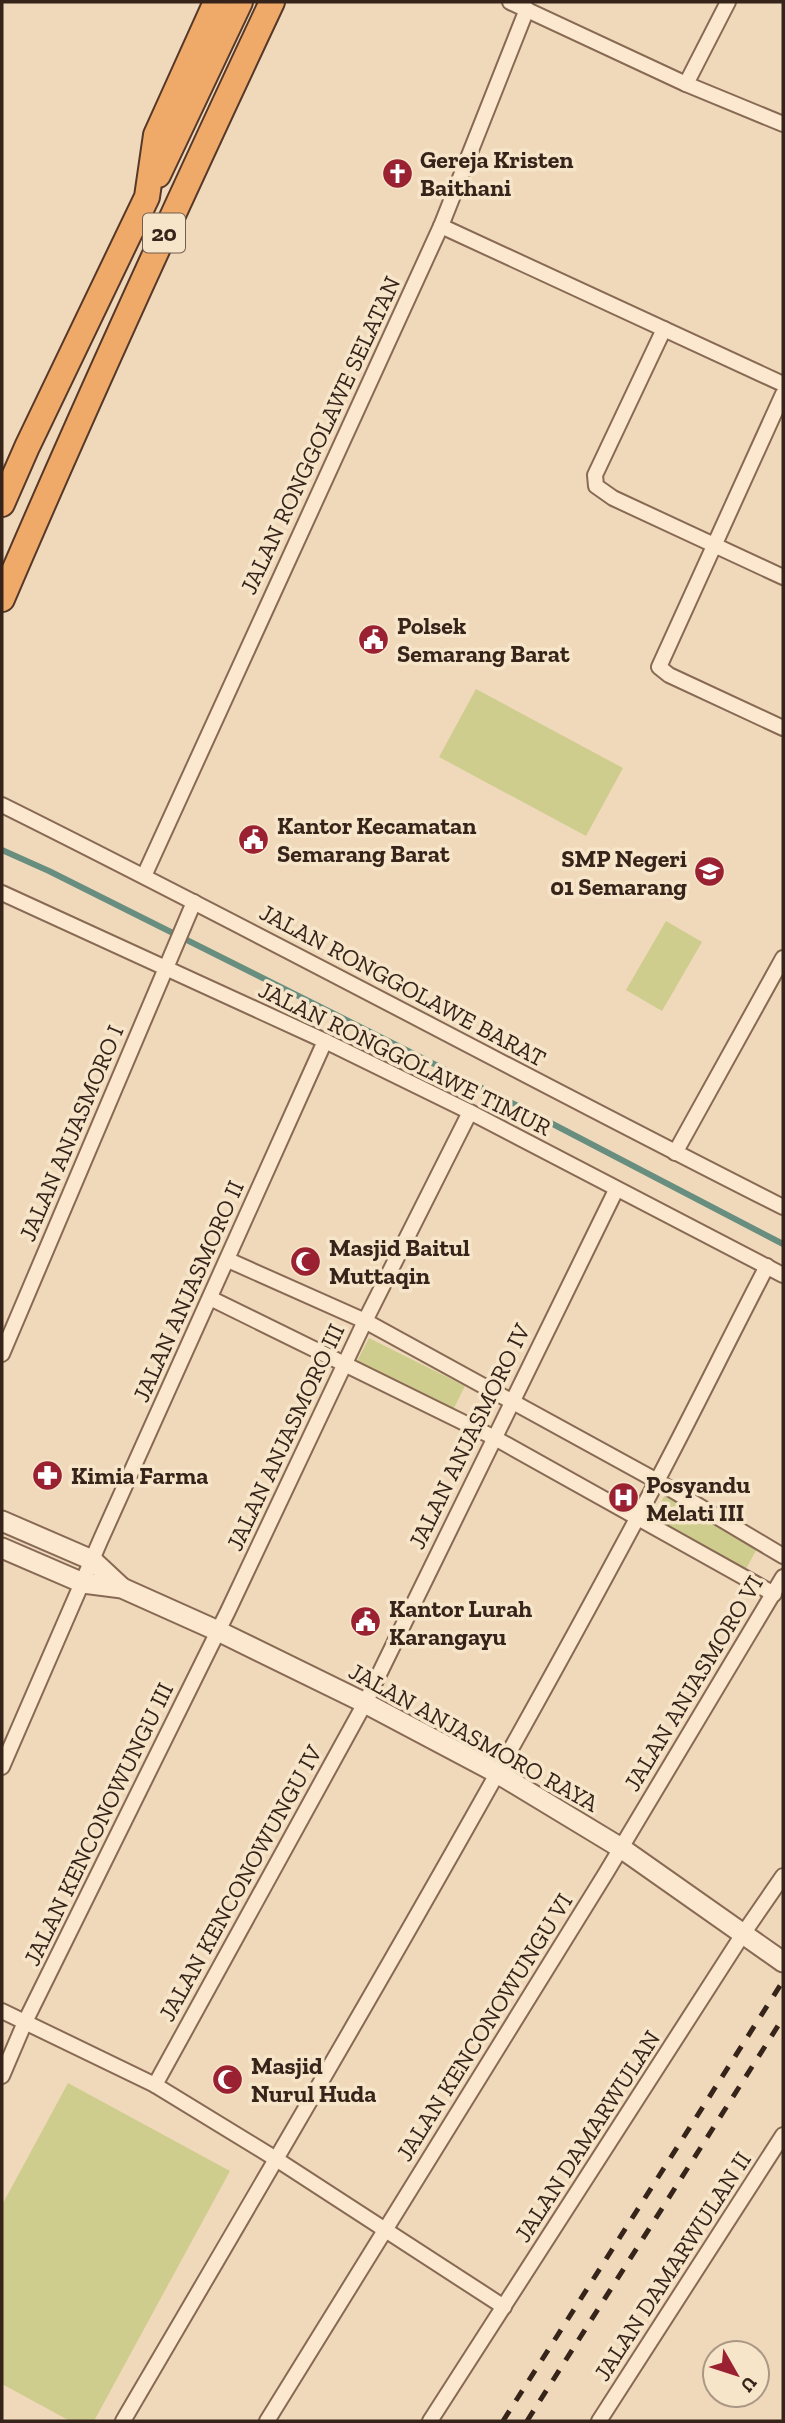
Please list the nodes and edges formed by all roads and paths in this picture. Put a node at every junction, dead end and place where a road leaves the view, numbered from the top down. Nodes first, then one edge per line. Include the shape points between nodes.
1 (216, 2) edge
2 (240, 2) edge
3 (272, 2) edge
4 (510, 2) edge
5 (727, 2) edge
6 (527, 9) junction
7 (686, 84) junction
8 (783, 124) edge
9 (148, 197) junction
10 (441, 226) junction
11 (664, 329) junction
12 (783, 384) edge
13 (783, 394) edge
14 (2, 504) edge
15 (716, 545) junction
16 (783, 578) edge
17 (2, 599) edge
18 (783, 728) edge
19 (2, 805) edge
20 (144, 876) junction
21 (2, 893) edge
22 (191, 907) junction
23 (783, 958) edge
24 (169, 962) junction
25 (326, 1041) junction
26 (470, 1112) junction
27 (675, 1153) junction
28 (616, 1190) junction
29 (783, 1207) edge
30 (228, 1260) junction
31 (767, 1266) junction
32 (783, 1275) edge
33 (211, 1298) junction
34 (365, 1321) junction
35 (2, 1354) edge
36 (346, 1363) junction
37 (511, 1400) junction
38 (493, 1437) junction
39 (657, 1481) junction
40 (636, 1518) junction
41 (2, 1521) edge
42 (2, 1548) edge
43 (783, 1556) edge
44 (92, 1560) junction
45 (783, 1577) edge
46 (83, 1583) junction
47 (122, 1588) junction
48 (774, 1594) junction
49 (218, 1631) junction
50 (365, 1703) junction
51 (2, 1767) edge
52 (497, 1773) junction
53 (621, 1848) junction
54 (783, 1876) edge
55 (743, 1934) junction
56 (783, 1962) edge
57 (2, 2011) edge
58 (24, 2022) junction
59 (2, 2076) edge
60 (155, 2085) junction
61 (783, 2135) edge
62 (276, 2159) junction
63 (386, 2230) junction
64 (504, 2307) junction
65 (123, 2421) edge
66 (267, 2421) edge
67 (430, 2421) edge
68 (599, 2421) edge

1 - 9 highway, 20 via 156,135
2 - 9 highway, 20
3 - 17 highway, 20
4 - 6 street
5 - 7 street
6 - 7 street
6 - 10 street, JALAN RONGGOLAWE SELATAN
7 - 8 street
9 - 14 highway, 20
10 - 11 street
10 - 20 street, JALAN RONGGOLAWE SELATAN
11 - 12 street
11 - 15 street via 594,482 612,498
13 - 15 street
15 - 16 street
15 - 18 street via 659,668
19 - 20 street, JALAN RONGGOLAWE BARAT
20 - 22 street, JALAN RONGGOLAWE BARAT
21 - 24 street, JALAN RONGGOLAWE TIMUR
22 - 24 street, JALAN ANJASMORO I
22 - 27 street, JALAN RONGGOLAWE BARAT
23 - 27 street
24 - 25 street, JALAN RONGGOLAWE TIMUR
24 - 35 street, JALAN ANJASMORO I
25 - 26 street, JALAN RONGGOLAWE TIMUR
25 - 30 street, JALAN ANJASMORO II
26 - 28 street, JALAN RONGGOLAWE TIMUR
26 - 34 street, JALAN ANJASMORO III
27 - 29 street, JALAN RONGGOLAWE BARAT
28 - 31 street, JALAN RONGGOLAWE TIMUR
28 - 37 street, JALAN ANJASMORO IV
30 - 33 street, JALAN ANJASMORO II
30 - 34 street
31 - 32 street, JALAN RONGGOLAWE TIMUR
31 - 39 street
33 - 36 street
33 - 44 street, JALAN ANJASMORO II
34 - 36 street, JALAN ANJASMORO III
34 - 37 street
36 - 38 street
36 - 49 street, JALAN ANJASMORO III
37 - 38 street, JALAN ANJASMORO IV
37 - 39 street
38 - 40 street
38 - 50 street, JALAN ANJASMORO IV
39 - 40 street
39 - 43 street
40 - 48 street
40 - 52 street
41 - 44 street, JALAN ANJASMORO RAYA
42 - 46 street, JALAN ANJASMORO RAYA
44 - 46 street, JALAN ANJASMORO II
44 - 47 street, JALAN ANJASMORO RAYA
45 - 48 street, JALAN ANJASMORO VI
46 - 47 street, JALAN ANJASMORO RAYA
46 - 51 street, JALAN ANJASMORO II
47 - 49 street, JALAN ANJASMORO RAYA
48 - 53 street, JALAN ANJASMORO VI
49 - 50 street, JALAN ANJASMORO RAYA
49 - 58 street, JALAN KENCONOWUNGU III
50 - 52 street, JALAN ANJASMORO RAYA
50 - 60 street, JALAN KENCONOWUNGU IV
52 - 53 street, JALAN ANJASMORO RAYA
52 - 62 street
53 - 55 street, JALAN ANJASMORO RAYA
53 - 63 street, JALAN KENCONOWUNGU VI
54 - 55 street, JALAN DAMARWULAN
55 - 56 street, JALAN ANJASMORO RAYA
55 - 64 street, JALAN DAMARWULAN
57 - 58 street
58 - 59 street, JALAN KENCONOWUNGU III
58 - 60 street
60 - 62 street
61 - 68 street, JALAN DAMARWULAN II
62 - 63 street
62 - 65 street
63 - 64 street
63 - 66 street, JALAN KENCONOWUNGU VI
64 - 67 street, JALAN DAMARWULAN

